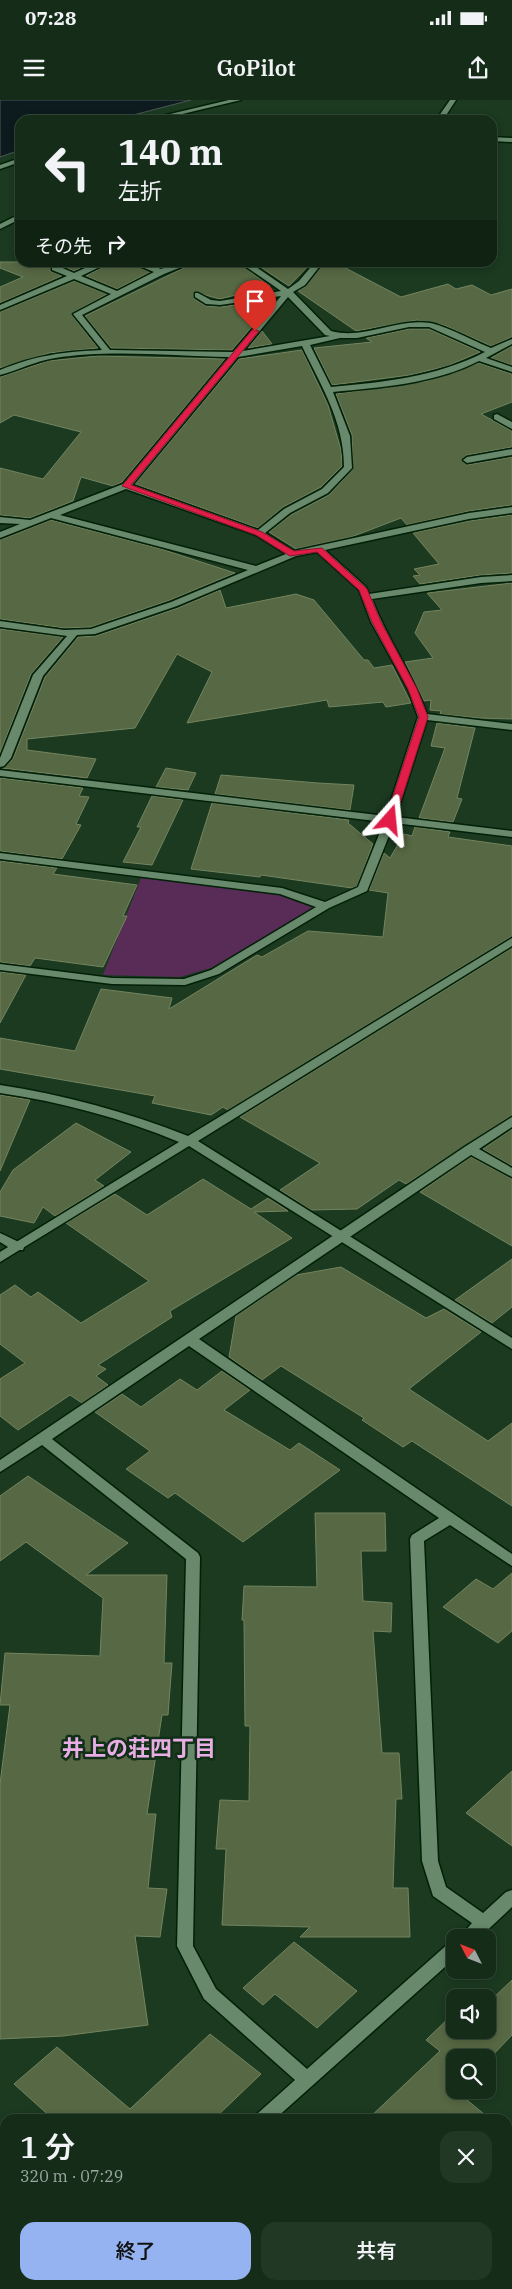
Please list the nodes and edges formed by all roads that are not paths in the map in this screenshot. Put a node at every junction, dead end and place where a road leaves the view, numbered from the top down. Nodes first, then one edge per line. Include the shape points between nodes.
1 (238, 100) edge
2 (453, 100) edge
3 (170, 115) edge
4 (442, 115) edge
5 (497, 139) edge
6 (511, 141) edge
7 (15, 162) edge
8 (0, 167) edge
9 (15, 219) edge
10 (0, 227) edge
11 (95, 267) edge
12 (148, 267) edge
13 (176, 267) edge
14 (250, 267) edge
15 (315, 267) edge
16 (55, 268) dead end
17 (161, 272) junction
18 (74, 277) junction
19 (288, 292) junction
20 (117, 294) junction
21 (198, 295) dead end
22 (0, 308) edge
23 (339, 336) junction
24 (512, 341) edge
25 (305, 344) junction
26 (490, 351) junction
27 (108, 352) junction
28 (235, 355) junction
29 (479, 358) junction
30 (512, 370) edge
31 (0, 373) edge
32 (326, 390) junction
33 (497, 417) dead end
34 (512, 426) edge
35 (512, 452) edge
36 (467, 460) dead end
37 (126, 486) junction
38 (512, 510) edge
39 (49, 515) junction
40 (0, 520) edge
41 (32, 522) junction
42 (259, 534) junction
43 (0, 535) edge
44 (319, 549) junction
45 (293, 554) junction
46 (256, 568) junction
47 (512, 578) edge
48 (365, 597) junction
49 (0, 624) edge
50 (75, 632) junction
51 (424, 717) junction
52 (512, 727) edge
53 (0, 764) edge
54 (0, 773) edge
55 (390, 820) junction
56 (512, 834) edge
57 (0, 856) edge
58 (325, 906) junction
59 (512, 941) edge
60 (0, 967) edge
61 (0, 1089) edge
62 (512, 1121) edge
63 (189, 1141) junction
64 (470, 1149) junction
65 (512, 1173) edge
66 (340, 1236) junction
67 (0, 1238) edge
68 (18, 1247) junction
69 (0, 1258) edge
70 (189, 1339) junction
71 (512, 1344) edge
72 (42, 1438) junction
73 (0, 1467) edge
74 (450, 1518) junction
75 (512, 1561) edge
76 (512, 1897) edge
77 (484, 1923) junction
78 (477, 1929) edge
79 (446, 1956) edge
80 (307, 2080) junction
81 (269, 2114) edge

1 - 3 street
2 - 4 street
5 - 6 street
7 - 8 street
9 - 10 street
11 - 18 street
12 - 17 street
13 - 17 street
14 - 19 street
15 - 19 street via 302,283
16 - 18 street
17 - 20 street
18 - 20 street
18 - 22 street
19 - 21 street via 220,303 209,302
19 - 23 street via 328,333
19 - 28 street
20 - 27 street via 78,314
23 - 25 street
23 - 26 street via 430,325
24 - 26 street
25 - 28 street
25 - 32 street
26 - 29 street
27 - 28 street
27 - 31 street via 56,355 28,361
28 - 37 street
29 - 30 street
29 - 32 street via 442,373
32 - 42 street via 338,412 350,455 348,468 325,491 287,511
33 - 34 street
35 - 36 street
37 - 39 street
37 - 42 street
38 - 44 street via 469,516
39 - 41 street
39 - 46 street
40 - 41 street
41 - 43 street
42 - 45 street
44 - 45 street
44 - 48 street via 363,589
45 - 46 street
46 - 50 street via 174,604 92,632
47 - 48 street
48 - 51 street
49 - 50 street
50 - 53 street via 38,675 6,758
51 - 52 street
51 - 55 street
54 - 55 street
55 - 56 street
55 - 58 street via 363,889
57 - 58 street via 282,891
58 - 60 street via 215,972 185,982 112,980
59 - 63 street
61 - 63 street via 30,1092 95,1108
62 - 64 street
63 - 66 street
63 - 68 street
64 - 65 street
64 - 66 street
66 - 70 street
66 - 71 street
67 - 68 street
68 - 69 street
70 - 72 street
70 - 74 street
72 - 73 street
72 - 80 street via 193,1558 185,1946 210,1994
74 - 75 street
74 - 77 street via 417,1539 430,1861 439,1891
76 - 77 street
77 - 78 street
79 - 80 street
80 - 81 street

